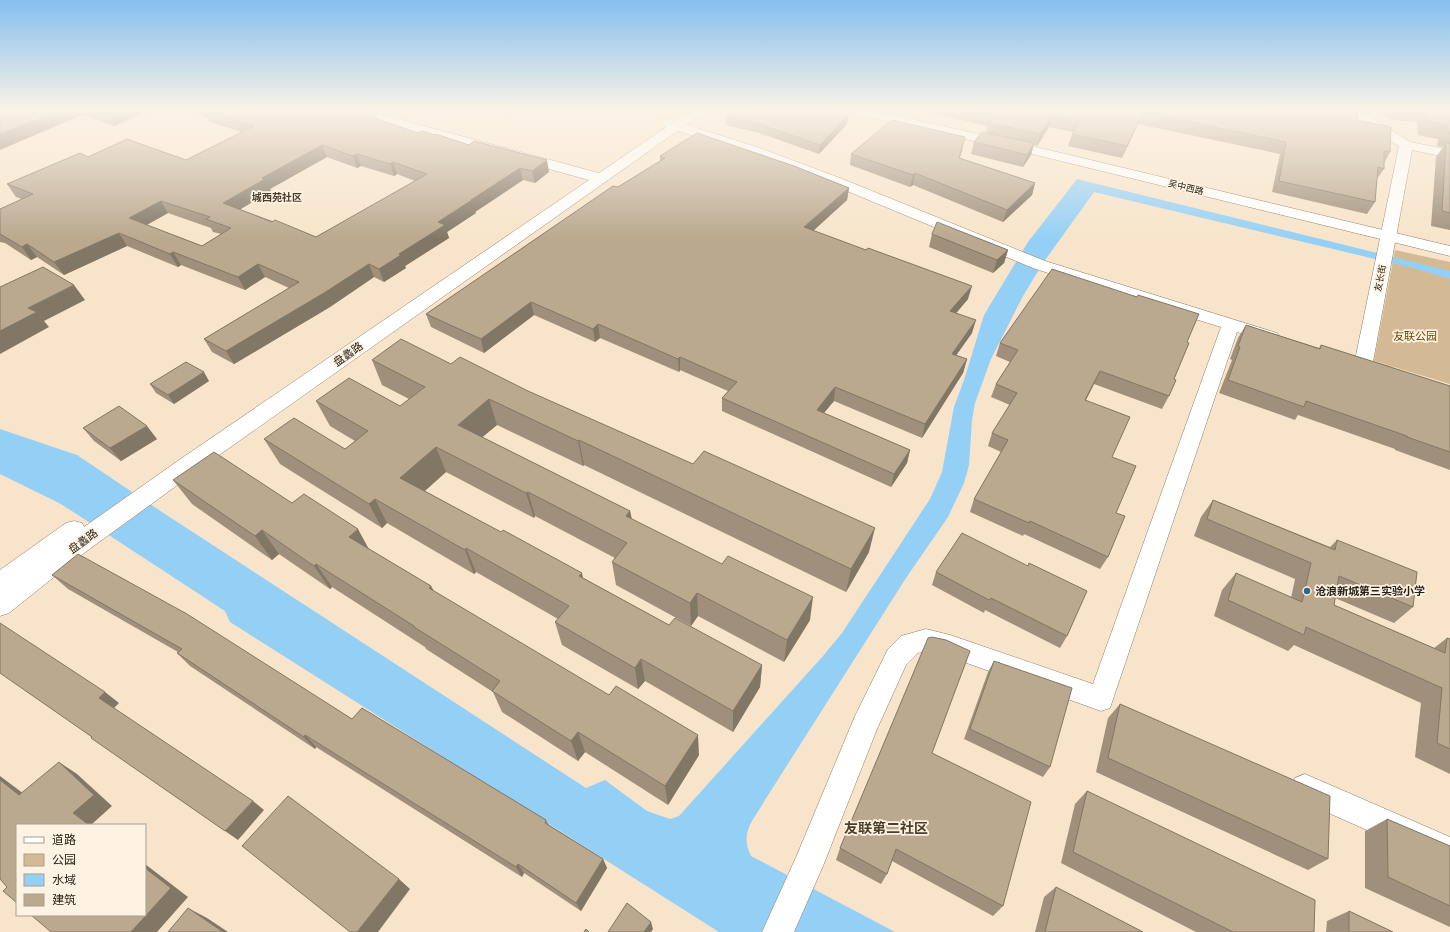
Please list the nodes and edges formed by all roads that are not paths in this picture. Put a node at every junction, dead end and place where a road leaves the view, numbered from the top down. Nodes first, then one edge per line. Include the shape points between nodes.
1 (511, 153) edge
2 (629, 153) edge
3 (759, 153) edge
4 (1045, 153) edge
5 (1064, 153) edge
6 (1404, 153) edge
7 (595, 176) junction
8 (1450, 244) edge
9 (1386, 245) junction
10 (1450, 251) edge
11 (1231, 324) junction
12 (1290, 342) edge
13 (1341, 358) edge
14 (1363, 365) junction
15 (1399, 376) edge
16 (70, 541) junction
17 (0, 584) edge
18 (0, 605) edge
19 (1283, 779) edge
20 (1450, 852) edge
21 (778, 932) edge

1 - 7 main road
2 - 7 main road, 盘蠡路
3 - 11 street via 890,202 1012,254
4 - 9 main road, 吴中西路
5 - 9 main road, 吴中西路
6 - 9 street, 友长街
7 - 16 main road, 盘蠡路
8 - 9 main road, 吴中西路
9 - 10 main road, 吴中西路
9 - 14 street, 友长街
11 - 12 street
11 - 21 street via 1112,703 950,646 926,640 910,644 897,657 865,726
13 - 14 street
14 - 15 street
16 - 17 main road, 盘蠡路
16 - 18 main road, 盘蠡路
19 - 20 street

